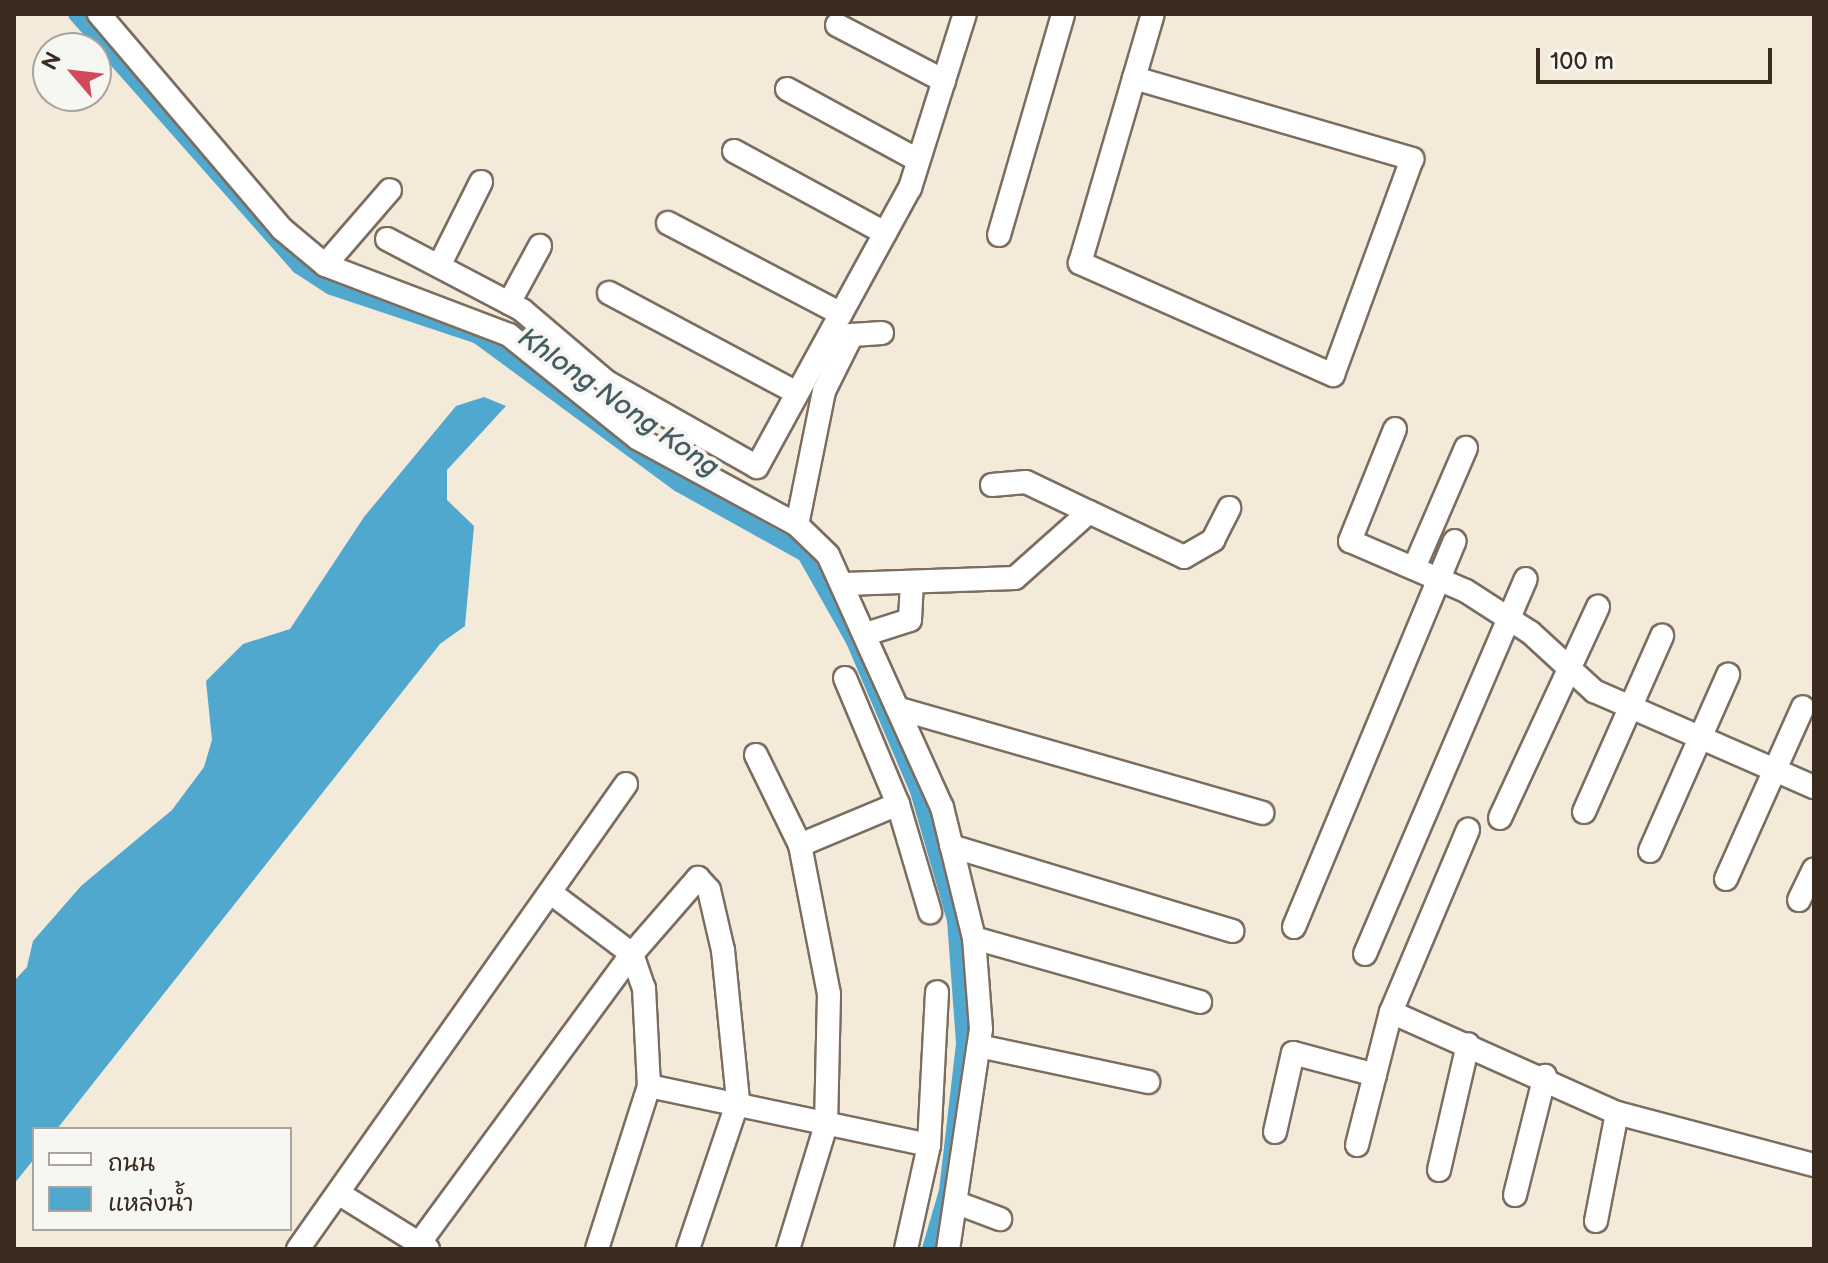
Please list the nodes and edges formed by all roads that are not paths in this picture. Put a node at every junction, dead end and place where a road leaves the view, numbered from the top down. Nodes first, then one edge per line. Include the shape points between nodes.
1 (99, 14) edge
2 (965, 14) edge
3 (1063, 14) edge
4 (1153, 14) edge
5 (837, 25) dead end
6 (1134, 78) junction
7 (944, 81) junction
8 (787, 89) dead end
9 (734, 151) dead end
10 (918, 160) junction
11 (481, 182) dead end
12 (390, 190) dead end
13 (668, 223) dead end
14 (885, 233) junction
15 (999, 235) dead end
16 (387, 239) dead end
17 (540, 246) dead end
18 (325, 265) junction
19 (439, 266) junction
20 (609, 293) dead end
21 (509, 303) junction
22 (841, 314) junction
23 (882, 333) dead end
24 (797, 393) junction
25 (1395, 429) dead end
26 (1466, 448) dead end
27 (992, 485) dead end
28 (1229, 508) dead end
29 (1089, 512) junction
30 (797, 525) junction
31 (1455, 541) dead end
32 (1414, 568) junction
33 (1439, 579) junction
34 (1526, 579) dead end
35 (845, 584) junction
36 (912, 585) junction
37 (1598, 607) dead end
38 (1509, 619) junction
39 (866, 634) junction
40 (1662, 636) dead end
41 (1569, 669) junction
42 (1728, 675) dead end
43 (845, 678) dead end
44 (1630, 707) junction
45 (1803, 707) dead end
46 (900, 709) junction
47 (1700, 738) junction
48 (756, 755) dead end
49 (1775, 770) junction
50 (626, 784) dead end
51 (1814, 787) edge
52 (898, 804) junction
53 (1584, 812) dead end
54 (1262, 813) dead end
55 (1500, 818) dead end
56 (1468, 830) dead end
57 (800, 845) junction
58 (951, 846) junction
59 (1650, 851) dead end
60 (1814, 869) edge
61 (1726, 879) dead end
62 (551, 893) junction
63 (1799, 900) dead end
64 (930, 912) dead end
65 (1294, 927) dead end
66 (1232, 931) dead end
67 (974, 938) junction
68 (632, 954) junction
69 (1365, 954) dead end
70 (937, 992) dead end
71 (1200, 1002) dead end
72 (1391, 1012) junction
73 (1468, 1044) junction
74 (979, 1046) junction
75 (1375, 1075) junction
76 (1545, 1076) junction
77 (1148, 1082) dead end
78 (649, 1086) junction
79 (738, 1101) junction
80 (1617, 1113) junction
81 (826, 1125) junction
82 (1275, 1132) dead end
83 (929, 1145) junction
84 (1357, 1145) dead end
85 (1814, 1165) edge
86 (1439, 1170) dead end
87 (338, 1193) junction
88 (1515, 1195) dead end
89 (960, 1204) junction
90 (1000, 1219) dead end
91 (1596, 1221) dead end
92 (420, 1247) edge
93 (298, 1249) edge
94 (597, 1249) edge
95 (688, 1249) edge
96 (788, 1249) edge
97 (906, 1249) edge
98 (948, 1249) edge

1 - 18 street via 282,229
2 - 7 street
3 - 15 street
4 - 6 street
5 - 7 street
6 - 6 street via 1080,263 1333,375 1412,159
7 - 10 street
8 - 10 street
9 - 14 street
10 - 14 street
11 - 19 street
12 - 18 street
13 - 22 street
14 - 22 street
16 - 19 street
17 - 21 street
18 - 30 street via 509,335 637,438
19 - 21 street
20 - 24 street
21 - 24 street via 607,382 757,467
22 - 24 street
23 - 30 street via 852,335 824,391
25 - 32 street via 1350,541
26 - 32 street
27 - 29 street via 1026,482
28 - 29 street via 1213,540 1184,557
29 - 36 street via 1015,578
30 - 35 street
31 - 33 street
32 - 33 street
33 - 38 street
33 - 65 street
34 - 38 street
35 - 36 street
35 - 39 street
36 - 39 street via 910,620
37 - 41 street
38 - 41 street
38 - 69 street
39 - 46 street
40 - 44 street
41 - 44 street via 1594,691
41 - 55 street
42 - 47 street
43 - 52 street
44 - 47 street
44 - 53 street
45 - 49 street
46 - 54 street
46 - 58 street
47 - 49 street
47 - 59 street
48 - 57 street
49 - 51 street
49 - 61 street
50 - 62 street
52 - 57 street
52 - 64 street
56 - 72 street
57 - 81 street via 829,994
58 - 66 street
58 - 67 street
60 - 63 street
62 - 68 street
62 - 87 street
67 - 71 street
67 - 74 street
68 - 78 street via 644,988
68 - 79 street via 691,879 705,882 723,950
68 - 92 street
70 - 83 street
72 - 73 street
72 - 75 street
73 - 76 street
73 - 86 street
74 - 77 street
74 - 89 street
75 - 82 street via 1293,1053
75 - 84 street
76 - 80 street
76 - 88 street
78 - 79 street
78 - 94 street
79 - 81 street
79 - 95 street
80 - 85 street
80 - 91 street
81 - 83 street
81 - 96 street
83 - 97 street
87 - 92 street
87 - 93 street
89 - 90 street
89 - 98 street

